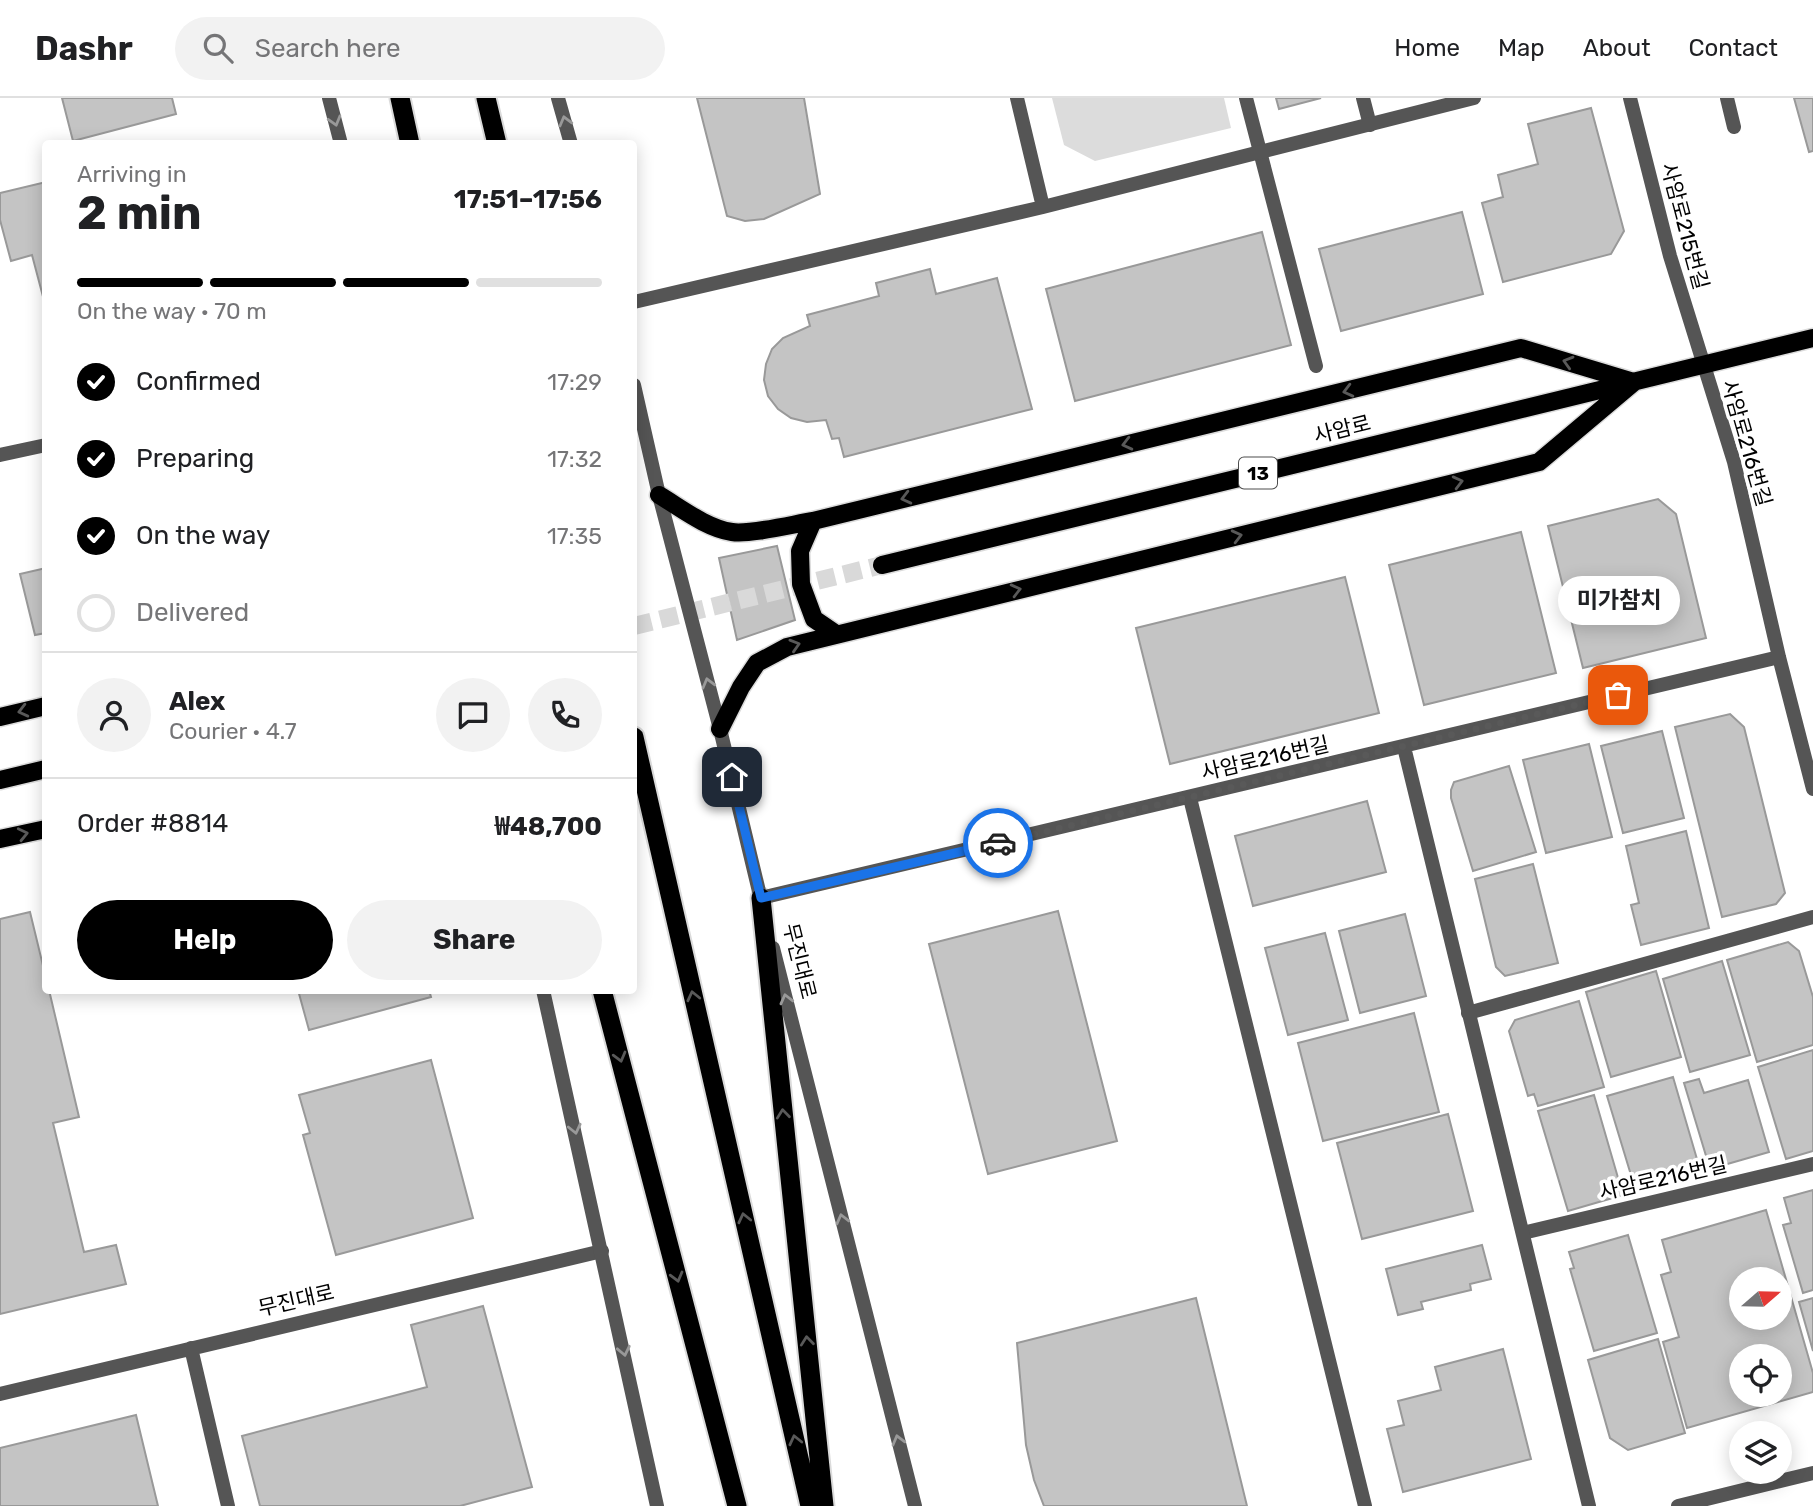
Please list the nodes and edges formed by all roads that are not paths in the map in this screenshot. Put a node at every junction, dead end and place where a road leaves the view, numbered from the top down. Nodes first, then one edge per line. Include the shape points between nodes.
1 (329, 98) edge
2 (400, 98) edge
3 (486, 98) edge
4 (558, 98) edge
5 (1017, 98) edge
6 (1246, 98) edge
7 (1363, 98) edge
8 (1472, 98) edge
9 (1630, 98) edge
10 (1727, 98) edge
11 (1370, 125) junction
12 (1734, 127) dead end
13 (340, 140) edge
14 (409, 140) edge
15 (496, 140) edge
16 (570, 140) edge
17 (1260, 153) junction
18 (1043, 207) junction
19 (637, 301) edge
20 (1813, 338) edge
21 (1703, 365) junction
22 (1316, 366) dead end
23 (1634, 382) junction
24 (637, 398) edge
25 (42, 446) edge
26 (0, 455) edge
27 (659, 495) junction
28 (813, 521) junction
29 (881, 565) tunnel mouth
30 (836, 634) junction
31 (1779, 657) junction
32 (42, 707) edge
33 (0, 717) edge
34 (720, 729) junction
35 (1404, 747) junction
36 (637, 750) edge
37 (42, 770) edge
38 (0, 780) edge
39 (1813, 789) edge
40 (1189, 798) junction
41 (42, 830) edge
42 (0, 839) edge
43 (761, 898) junction
44 (1813, 917) edge
45 (544, 994) edge
46 (603, 994) edge
47 (1468, 1013) junction
48 (1813, 1164) edge
49 (1523, 1233) junction
50 (602, 1251) junction
51 (191, 1348) junction
52 (0, 1394) edge
53 (1813, 1473) edge
54 (228, 1506) edge
55 (657, 1506) edge
56 (737, 1506) edge
57 (810, 1506) edge
58 (824, 1506) edge
59 (915, 1506) edge
60 (1365, 1506) edge
61 (1589, 1506) edge
62 (1678, 1506) edge

1 -> 13 street
2 - 14 highway
3 - 15 highway
16 -> 4 street
5 - 18 street
6 - 17 street
7 - 11 street
8 - 11 street
9 - 21 street, 사암로215번길
10 - 12 street
11 - 17 street
17 - 18 street
17 - 22 street
18 - 19 street
20 - 21 main road, 사암로 / 13
21 - 23 main road, 사암로 / 13
21 - 31 street, 사암로216번길 via 1734,462
23 -> 28 main road via 1521,348
23 - 29 main road, 사암로 / 13
30 -> 23 main road via 1539,462
24 - 27 street, 무진대로
25 - 26 street
27 - 28 main road via 732,533
34 -> 27 street, 무진대로
28 - 30 main road via 800,551 801,584 814,619
34 -> 30 main road via 757,663 787,647
31 - 35 street, 사암로216번길
31 - 39 street, 사암로216번길
32 -> 33 main road
34 - 43 street, 무진대로
35 - 40 street, 사암로216번길
35 - 47 street
57 -> 36 highway
37 - 38 main road
40 - 43 street, 사암로216번길
40 - 60 street
42 -> 41 main road
58 -> 43 highway
59 -> 43 street, 무진대로
44 - 47 street
45 -> 50 street
46 -> 56 highway
47 - 49 street
48 - 49 street, 사암로216번길
49 - 61 street
50 - 51 street, 무진대로
50 -> 55 street
51 - 52 street, 무진대로
51 - 54 street
53 - 62 street

